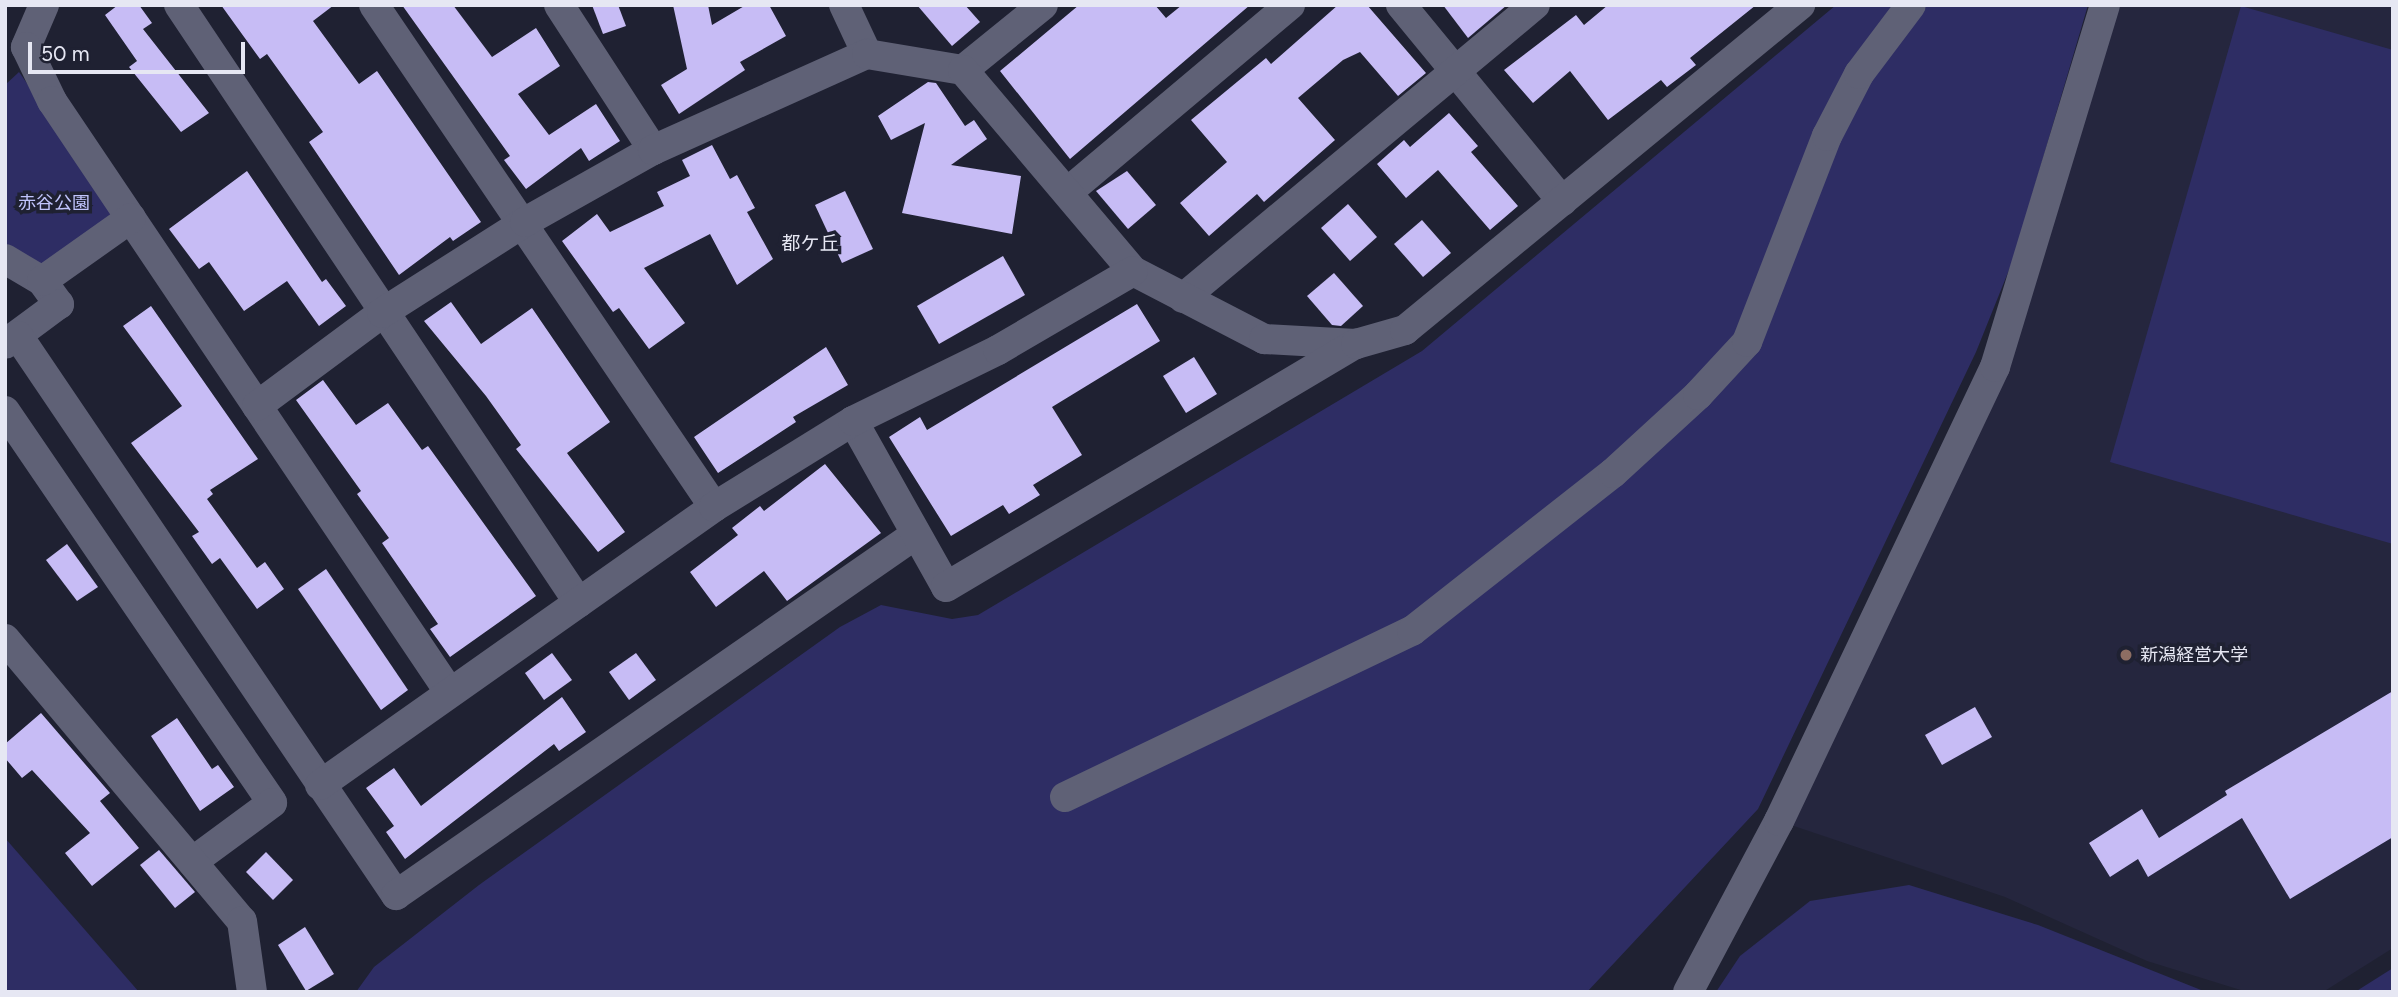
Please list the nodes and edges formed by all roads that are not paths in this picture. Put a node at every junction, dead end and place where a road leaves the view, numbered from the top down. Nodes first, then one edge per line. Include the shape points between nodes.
1 (44, 5) edge
2 (179, 5) edge
3 (374, 5) edge
4 (559, 5) edge
5 (844, 5) edge
6 (1043, 5) edge
7 (1290, 5) edge
8 (1401, 5) edge
9 (1535, 5) edge
10 (1800, 5) edge
11 (1911, 5) edge
12 (2105, 5) edge
13 (867, 54) junction
14 (963, 70) junction
15 (1455, 71) junction
16 (653, 150) junction
17 (1069, 191) junction
18 (1562, 201) junction
19 (131, 218) junction
20 (524, 222) junction
21 (5, 259) edge
22 (1133, 271) junction
23 (42, 281) junction
24 (1183, 298) junction
25 (382, 313) junction
26 (11, 340) edge
27 (1356, 344) junction
28 (257, 406) junction
29 (5, 411) edge
30 (853, 421) junction
31 (714, 507) junction
32 (915, 535) junction
33 (579, 603) junction
34 (5, 639) edge
35 (448, 690) junction
36 (320, 785) junction
37 (1065, 797) dead end
38 (192, 862) junction
39 (253, 992) edge
40 (1688, 992) edge

1 - 19 street via 26,47 52,101
2 - 25 street
3 - 20 street
4 - 16 street
5 - 13 street
6 - 14 street
7 - 17 street
8 - 15 street
9 - 15 street
10 - 18 street
11 - 37 street via 1859,75 1827,136 1747,342 1688,404 1613,473 1412,631
12 - 40 street via 1995,367 1779,821
13 - 14 street
13 - 16 street
14 - 17 street
15 - 18 street
15 - 24 street
16 - 20 street
17 - 22 street
18 - 27 street via 1405,330
19 - 23 street
19 - 28 street
20 - 25 street
20 - 31 street
21 - 23 street
22 - 24 street
22 - 30 street via 998,349
23 - 26 street via 59,304
24 - 27 street via 1264,339
25 - 28 street
25 - 33 street
26 - 36 street
27 - 32 street via 946,587
28 - 35 street
29 - 38 street via 272,803
30 - 31 street
30 - 32 street
31 - 33 street
32 - 36 street via 396,895
33 - 35 street
34 - 38 street
35 - 36 street
38 - 39 street via 242,921

